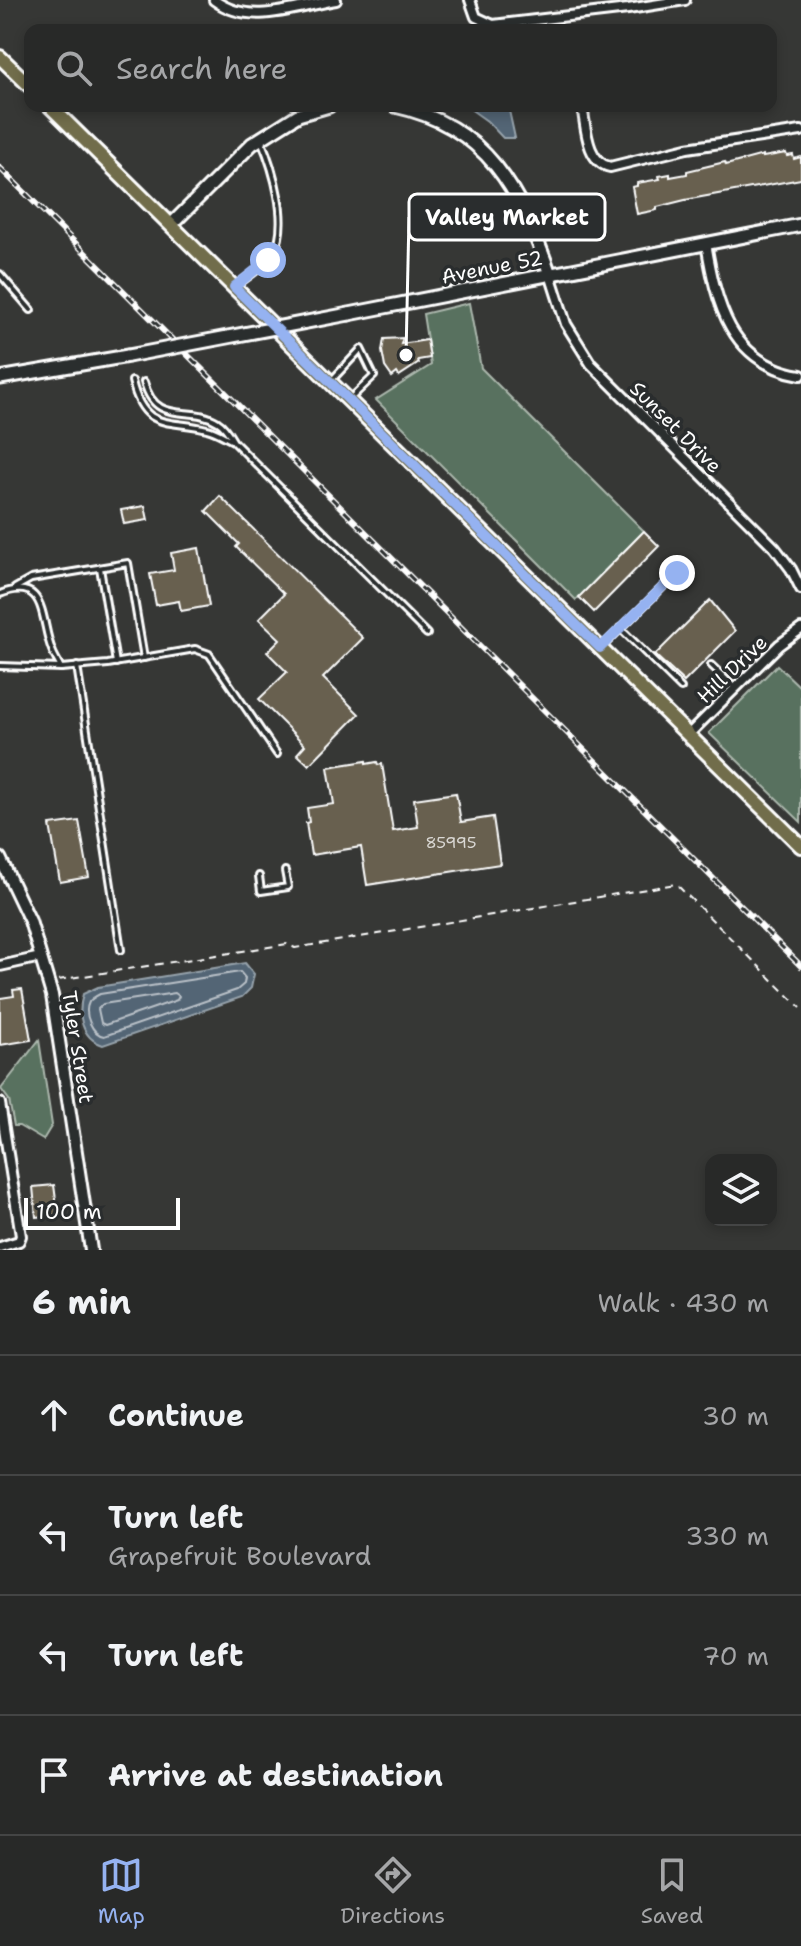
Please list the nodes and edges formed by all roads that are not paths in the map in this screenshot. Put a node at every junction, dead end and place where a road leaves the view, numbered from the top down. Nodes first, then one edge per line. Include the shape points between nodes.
1 (214, 0) edge
2 (336, 0) edge
3 (470, 0) edge
4 (685, 0) edge
5 (566, 17) junction
6 (491, 24) edge
7 (502, 24) edge
8 (567, 24) edge
9 (0, 57) edge
10 (24, 80) edge
11 (56, 112) edge
12 (308, 112) edge
13 (414, 112) edge
14 (583, 112) edge
15 (801, 131) edge
16 (260, 139) junction
17 (171, 225) junction
18 (801, 225) edge
19 (706, 243) junction
20 (0, 274) edge
21 (550, 274) junction
22 (234, 287) junction
23 (31, 310) dead end
24 (801, 375) edge
25 (0, 378) edge
26 (132, 381) dead end
27 (144, 382) dead end
28 (330, 382) junction
29 (349, 401) junction
30 (174, 414) junction
31 (171, 425) junction
32 (234, 442) junction
33 (100, 568) junction
34 (677, 573) dead end
35 (15, 588) junction
36 (801, 589) edge
37 (0, 594) edge
38 (620, 628) junction
39 (801, 629) edge
40 (427, 634) dead end
41 (600, 648) junction
42 (144, 658) junction
43 (116, 663) junction
44 (711, 665) dead end
45 (0, 666) edge
46 (77, 666) junction
47 (61, 668) junction
48 (681, 688) dead end
49 (735, 688) junction
50 (688, 735) junction
51 (277, 754) dead end
52 (798, 840) edge
53 (0, 858) edge
54 (285, 871) dead end
55 (259, 876) dead end
56 (121, 950) dead end
57 (41, 957) junction
58 (0, 966) edge
59 (0, 1103) edge
60 (0, 1247) edge
61 (91, 1250) edge

1 - 2 street via 250,15
3 - 6 street via 476,17
4 - 5 street
5 - 7 street
5 - 8 street
9 - 10 main road
11 - 17 main road
12 - 16 main road
13 - 21 main road via 451,128 487,155 515,191
14 - 15 street via 591,149 602,165
16 - 17 main road
16 - 22 lane via 274,171 279,232 268,260
17 - 22 main road
18 - 19 main road, Avenue 52
19 - 21 main road, Avenue 52
19 - 24 street via 716,298 735,336 771,365
20 - 23 lane
21 - 25 main road, Avenue 52, bridge
21 - 36 street, Sunset Drive via 566,324 591,364 775,548
22 - 28 main road
26 - 31 lane via 145,411
27 - 30 lane via 155,403
28 - 29 main road
28 - 29 lane via 361,349 374,376
29 - 41 main road
30 - 31 lane
30 - 32 lane via 220,423
31 - 32 lane via 208,429
32 - 40 lane
33 - 35 lane via 31,579
33 - 42 lane via 128,563
33 - 43 lane
34 - 38 lane
35 - 37 lane
35 - 47 lane via 26,589 40,602
38 - 41 lane
38 - 48 lane
39 - 49 street, Hill Drive
41 - 50 main road
42 - 43 lane
42 - 51 lane via 195,649 209,654
43 - 46 lane
44 - 49 lane
45 - 47 lane
46 - 47 lane
46 - 56 lane
49 - 50 street, Hill Drive
50 - 52 main road
53 - 57 street, Tyler Street
54 - 55 lane via 288,887 261,891
57 - 58 street
57 - 61 street, Tyler Street
59 - 60 street via 21,1236 15,1245

